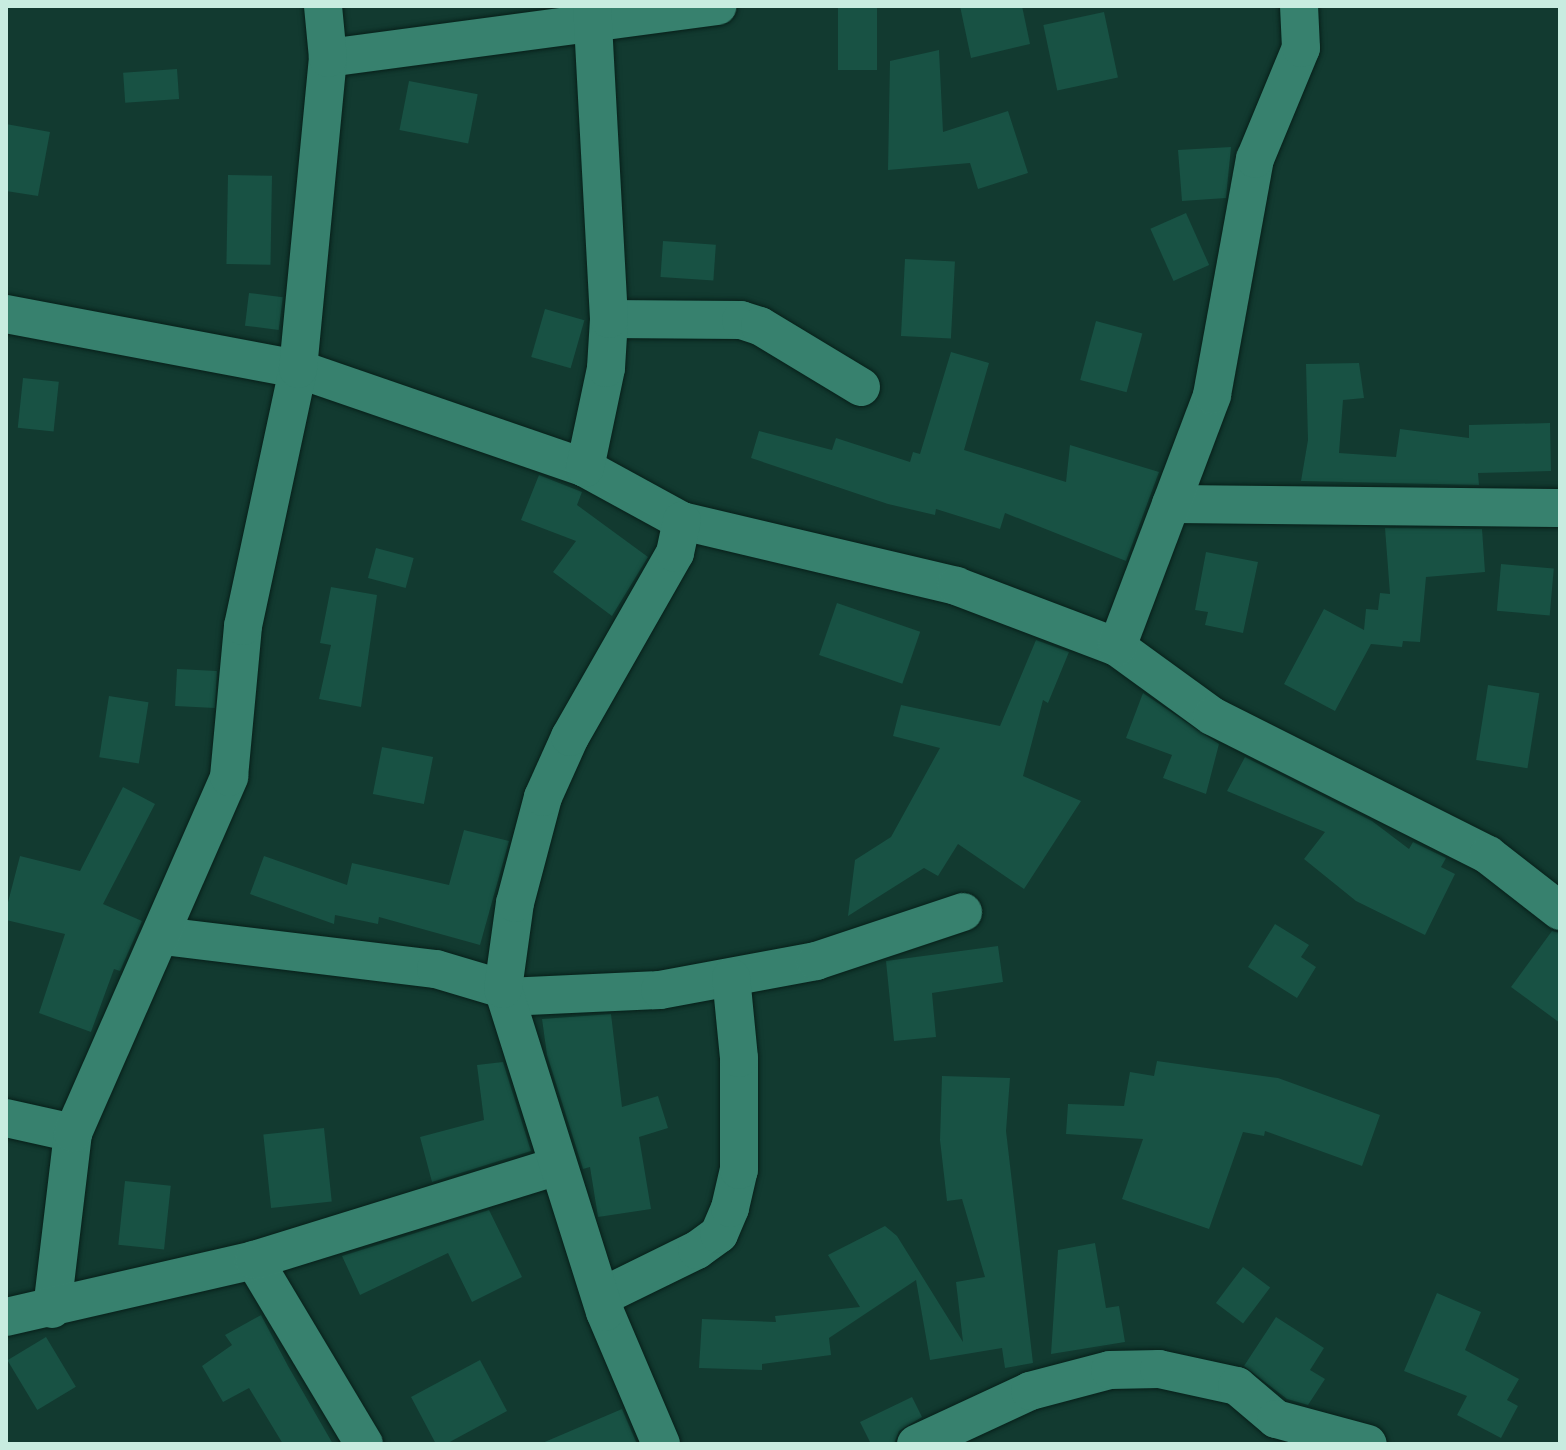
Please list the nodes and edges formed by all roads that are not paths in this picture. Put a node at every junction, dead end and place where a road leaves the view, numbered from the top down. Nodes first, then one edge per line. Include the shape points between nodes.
1 (323, 6) edge
2 (718, 6) edge
3 (1299, 6) edge
4 (592, 14) edge
5 (328, 58) junction
6 (6, 314) edge
7 (609, 319) junction
8 (298, 369) junction
9 (861, 387) dead end
10 (585, 468) junction
11 (1171, 504) junction
12 (1560, 508) edge
13 (682, 521) junction
14 (1117, 647) junction
15 (1560, 911) edge
16 (963, 912) dead end
17 (163, 936) junction
18 (731, 977) junction
19 (504, 993) junction
20 (6, 1118) edge
21 (73, 1133) junction
22 (557, 1166) junction
23 (254, 1260) junction
24 (601, 1297) junction
25 (52, 1309) junction
26 (6, 1317) edge
27 (364, 1444) edge
28 (661, 1444) edge
29 (916, 1444) edge
30 (1368, 1444) edge

1 - 5 street
2 - 4 street
3 - 11 street via 1301,48 1255,159 1212,395
4 - 5 street
4 - 7 street
5 - 8 street
6 - 8 street
7 - 9 street via 741,320 760,326
7 - 10 street via 606,368
8 - 10 street
8 - 17 street via 243,626 229,777
10 - 13 street
11 - 12 street
11 - 14 street
13 - 14 street via 956,586
13 - 19 street via 675,553 570,737 543,797 515,903
14 - 15 street via 1212,716 1488,855
16 - 18 street via 816,961
17 - 19 street via 436,969
17 - 21 street
18 - 19 street via 660,990
18 - 24 street via 739,1058 739,1170 730,1208 719,1234 697,1250
19 - 22 street
20 - 21 street
21 - 25 street
22 - 23 street
22 - 24 street
23 - 25 street
23 - 27 street
24 - 28 street
25 - 26 street
29 - 30 street via 1030,1391 1110,1370 1159,1369 1237,1386 1276,1419

